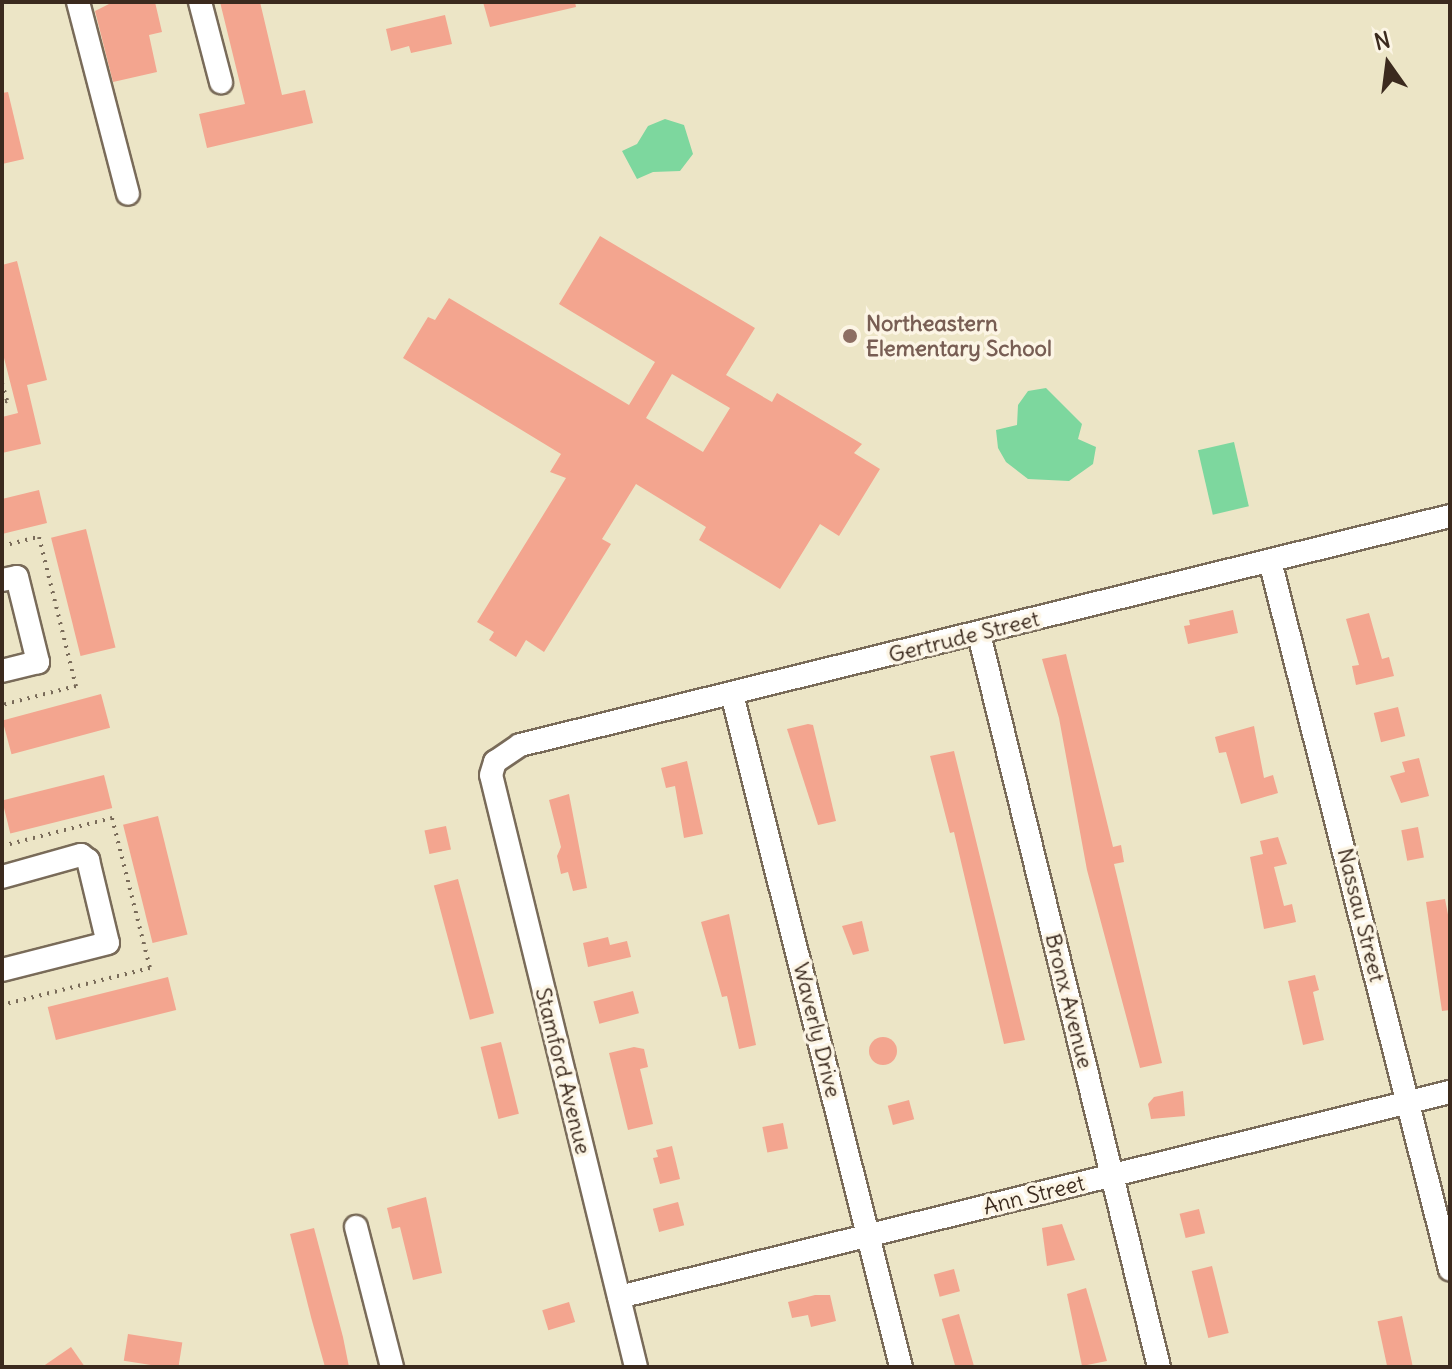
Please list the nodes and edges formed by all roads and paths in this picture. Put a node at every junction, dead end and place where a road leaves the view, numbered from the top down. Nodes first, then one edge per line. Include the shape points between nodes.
1 (78, 2) edge
2 (200, 2) edge
3 (221, 82) dead end
4 (128, 194) dead end
5 (2, 383) edge
6 (2, 403) edge
7 (1450, 516) edge
8 (1270, 561) junction
9 (2, 580) edge
10 (979, 634) junction
11 (2, 671) edge
12 (732, 694) junction
13 (491, 775) joint
14 (2, 877) edge
15 (2, 970) edge
16 (1450, 1092) edge
17 (1409, 1102) junction
18 (1111, 1176) junction
19 (356, 1227) dead end
20 (868, 1235) junction
21 (1450, 1269) edge
22 (619, 1297) junction
23 (392, 1367) edge
24 (636, 1367) edge
25 (901, 1367) edge
26 (1159, 1367) edge

1 - 4 street
2 - 3 street
5 - 6 path via 7,401
7 - 8 street, Gertrude Street
8 - 10 street, Gertrude Street
8 - 17 street, Nassau Street
9 - 11 street via 17,577 38,662
10 - 12 street, Gertrude Street
10 - 18 street, Bronx Avenue
12 - 13 street, Gertrude Street via 520,745 495,762
12 - 20 street, Waverly Drive
13 - 22 street, Stamford Avenue
14 - 15 street via 81,855 88,860 108,936 108,943
16 - 17 street, Ann Street
17 - 18 street, Ann Street
17 - 21 street, Nassau Street
18 - 20 street, Ann Street
18 - 26 street, Bronx Avenue
19 - 23 street
20 - 22 street, Ann Street
20 - 25 street, Waverly Drive
22 - 24 street, Stamford Avenue

